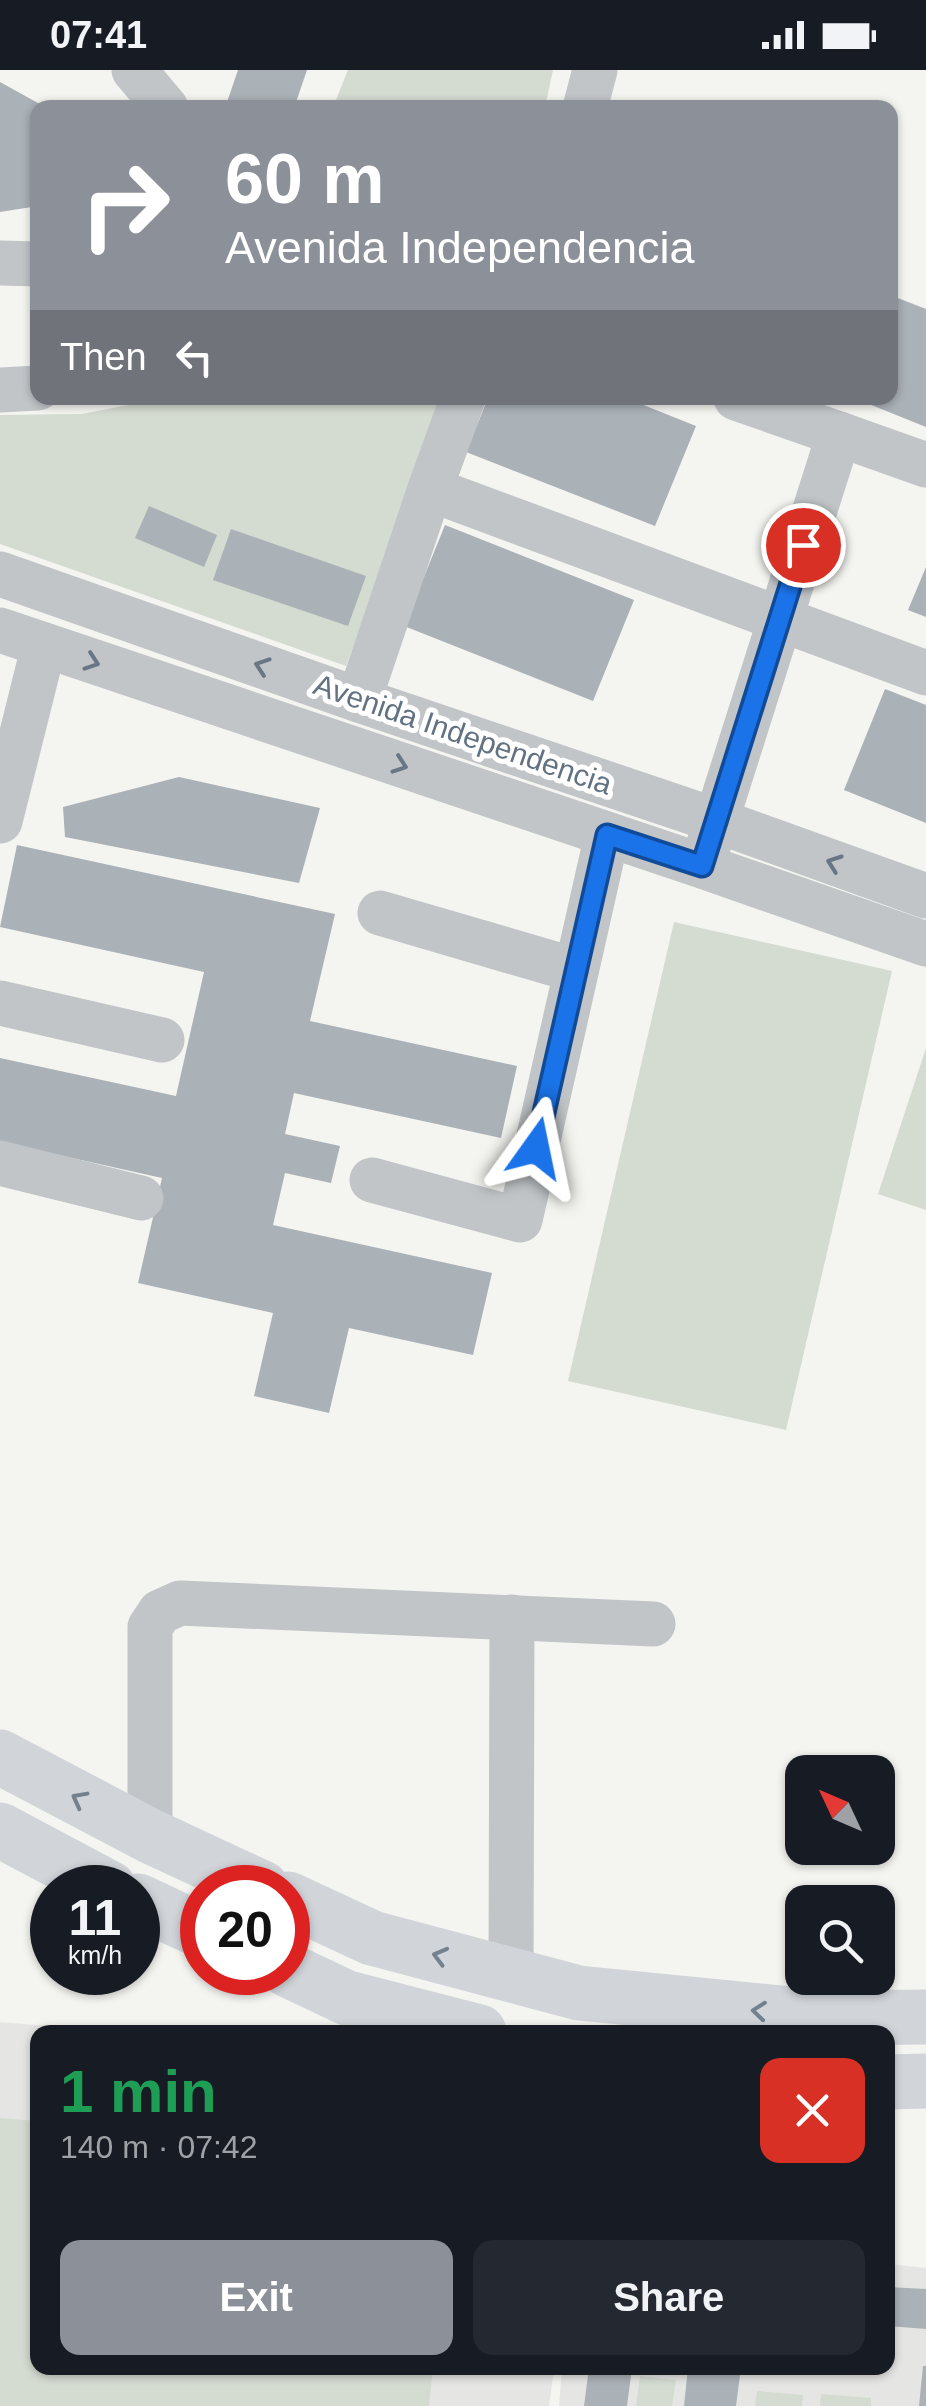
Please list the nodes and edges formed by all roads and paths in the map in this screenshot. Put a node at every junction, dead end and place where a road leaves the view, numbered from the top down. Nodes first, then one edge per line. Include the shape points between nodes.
1 (134, 70) edge
2 (595, 70) edge
3 (159, 100) edge
4 (586, 100) edge
5 (0, 263) edge
6 (30, 264) edge
7 (30, 388) edge
8 (0, 390) edge
9 (460, 405) edge
10 (756, 405) edge
11 (838, 434) junction
12 (926, 466) edge
13 (430, 489) junction
14 (0, 574) edge
15 (780, 620) junction
16 (0, 630) edge
17 (44, 645) junction
18 (926, 672) edge
19 (359, 700) junction
20 (716, 820) junction
21 (0, 822) edge
22 (607, 835) junction
23 (702, 866) junction
24 (926, 896) edge
25 (380, 913) dead end
26 (926, 944) edge
27 (576, 970) junction
28 (0, 1003) edge
29 (162, 1040) dead end
30 (0, 1163) edge
31 (372, 1180) dead end
32 (140, 1198) dead end
33 (512, 1617) junction
34 (653, 1624) dead end
35 (0, 1758) edge
36 (0, 1830) edge
37 (150, 1836) junction
38 (66, 1865) edge
39 (212, 1865) edge
40 (310, 1910) edge
41 (511, 1975) junction
42 (310, 1980) edge
43 (926, 2017) edge
44 (453, 2025) edge
45 (926, 2081) edge
46 (895, 2082) edge

1 - 3 street
2 - 4 street
5 - 6 street
7 - 8 street
9 - 13 street
10 - 11 street
11 - 12 street
11 - 15 street
13 - 15 street
13 - 19 street
19 -> 14 street, Avenida Independencia
15 - 18 street
15 - 20 street
16 - 17 street, Avenida Independencia
17 - 21 street
17 -> 22 street, Avenida Independencia
19 - 20 street, Avenida Independencia
20 - 23 street
24 -> 20 street, Avenida Independencia
22 - 23 street, Avenida Independencia
22 - 27 street
23 - 26 street, Avenida Independencia
25 - 27 street
27 - 31 street via 520,1220
28 - 29 street
30 - 32 street
33 - 34 street
33 - 37 street via 180,1603 160,1612 150,1627
33 - 41 street
37 -> 35 main road
36 - 38 main road
37 - 39 main road
41 -> 40 main road via 372,1938
43 -> 41 main road via 831,2018 578,1993
42 - 44 main road via 347,1998
45 - 46 main road

